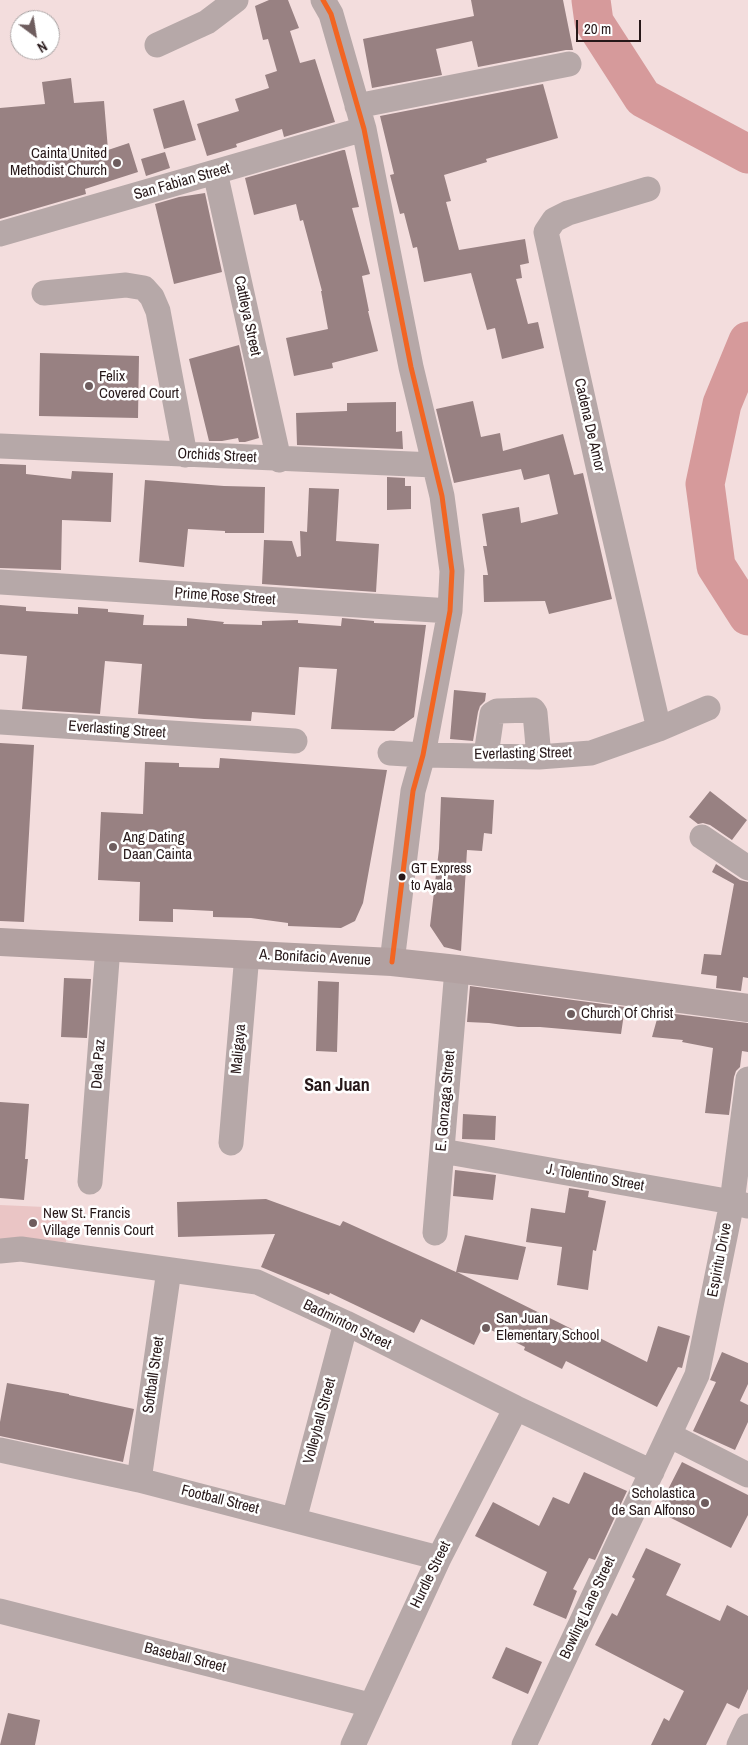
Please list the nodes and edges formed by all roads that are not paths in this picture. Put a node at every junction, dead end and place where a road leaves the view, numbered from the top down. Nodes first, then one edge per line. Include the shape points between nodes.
1 (236, 0) edge
2 (323, 0) edge
3 (157, 45) dead end
4 (569, 64) dead end
5 (357, 106) junction
6 (364, 129) junction
7 (215, 172) junction
8 (648, 189) dead end
9 (0, 234) edge
10 (44, 293) dead end
11 (0, 446) edge
12 (185, 454) junction
13 (279, 460) junction
14 (434, 465) junction
15 (0, 582) edge
16 (450, 611) junction
17 (708, 708) dead end
18 (0, 722) edge
19 (659, 729) junction
20 (295, 741) dead end
21 (390, 753) dead end
22 (423, 755) junction
23 (486, 755) junction
24 (539, 757) junction
25 (702, 837) dead end
26 (748, 868) edge
27 (0, 942) edge
28 (108, 946) junction
29 (247, 954) junction
30 (392, 962) junction
31 (457, 969) junction
32 (748, 1008) edge
33 (748, 1079) edge
34 (231, 1143) dead end
35 (442, 1151) junction
36 (90, 1182) dead end
37 (740, 1204) edge
38 (435, 1232) dead end
39 (0, 1251) edge
40 (168, 1270) junction
41 (346, 1323) junction
42 (516, 1408) junction
43 (0, 1450) edge
44 (661, 1453) junction
45 (748, 1475) edge
46 (139, 1480) junction
47 (294, 1520) junction
48 (438, 1558) junction
49 (0, 1611) edge
50 (370, 1705) junction
51 (748, 1726) edge
52 (353, 1745) edge
53 (524, 1745) edge
54 (739, 1745) edge

1 - 3 street via 207,22
2 - 5 street via 331,14
4 - 5 street
5 - 6 street
6 - 7 street, San Fabian Street
6 - 14 street via 411,367
7 - 9 street, San Fabian Street
7 - 13 street, Cattleya Street
8 - 19 street, Cadena De Amor via 568,213 554,220 546,232
10 - 12 street via 126,285 144,288 152,297 158,311
11 - 12 street, Orchids Street
12 - 13 street, Orchids Street
13 - 14 street, Orchids Street
14 - 16 street via 449,537 452,571
15 - 16 street, Prime Rose Street
16 - 22 street
17 - 19 street, Everlasting Street
18 - 20 street, Everlasting Street
19 - 24 street, Everlasting Street via 591,753
21 - 22 street, Everlasting Street
22 - 23 street, Everlasting Street
22 - 30 street via 413,791
23 - 24 street, Everlasting Street
23 - 24 street via 492,714 497,711 533,710
25 - 26 street
27 - 28 main road, A. Bonifacio Avenue
28 - 29 main road, A. Bonifacio Avenue
28 - 36 street, Dela Paz
29 - 30 main road, A. Bonifacio Avenue
29 - 34 street, Maligaya
30 - 31 main road, A. Bonifacio Avenue
31 - 32 main road, A. Bonifacio Avenue
31 - 35 street, E. Gonzaga Street
33 - 37 street, Espiritu Drive
35 - 37 street, J. Tolentino Street
35 - 38 street, E. Gonzaga Street
37 - 44 street, Espiritu Drive via 697,1375
39 - 40 street, Badminton Street via 21,1249
40 - 41 street, Badminton Street via 257,1282
40 - 46 street, Softball Street
41 - 42 street, Badminton Street
41 - 47 street, Volleyball Street
42 - 44 street, Badminton Street
42 - 48 street, Hurdle Street
43 - 46 street, Football Street
44 - 45 street, Badminton Street
44 - 53 street, Bowling Lane Street
46 - 47 street, Football Street
47 - 48 street, Football Street
48 - 50 street, Hurdle Street
49 - 50 street, Baseball Street
50 - 52 street, Hurdle Street
51 - 54 street

